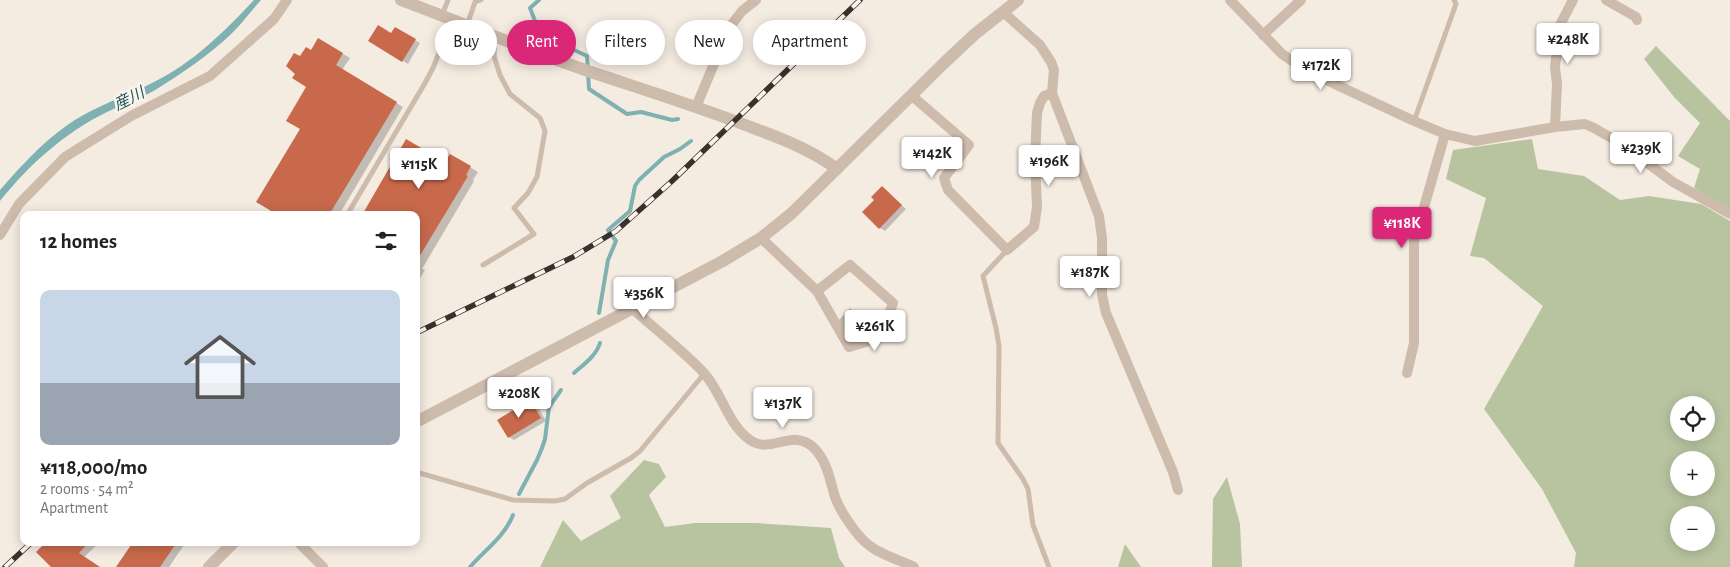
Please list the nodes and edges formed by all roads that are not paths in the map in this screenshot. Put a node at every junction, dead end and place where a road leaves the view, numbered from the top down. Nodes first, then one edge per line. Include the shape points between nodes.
1 (287, 0) edge
2 (401, 0) edge
3 (448, 0) edge
4 (481, 0) edge
5 (756, 0) edge
6 (1018, 0) edge
7 (1230, 0) edge
8 (1301, 0) edge
9 (1454, 0) edge
10 (1573, 0) edge
11 (1606, 0) edge
12 (1003, 12) junction
13 (447, 17) junction
14 (454, 20) edge
15 (469, 20) edge
16 (1636, 20) dead end
17 (1263, 35) junction
18 (497, 37) edge
19 (497, 65) edge
20 (1052, 93) junction
21 (911, 95) junction
22 (696, 107) junction
23 (1414, 121) junction
24 (1555, 127) junction
25 (1445, 134) junction
26 (837, 169) junction
27 (349, 211) edge
28 (1730, 214) edge
29 (0, 235) edge
30 (761, 238) junction
31 (1007, 250) junction
32 (483, 264) dead end
33 (817, 291) junction
34 (633, 308) junction
35 (704, 373) junction
36 (1407, 373) dead end
37 (420, 420) edge
38 (420, 473) edge
39 (1178, 490) dead end
40 (230, 546) edge
41 (302, 546) edge
42 (210, 567) edge
43 (323, 567) edge
44 (914, 567) edge
45 (1049, 567) edge

1 - 29 street via 274,19 210,76 131,116 65,157 19,204
2 - 13 street
3 - 13 lane
4 - 15 lane via 475,2
5 - 22 street via 729,28
6 - 12 street
7 - 17 street
8 - 17 street
9 - 23 lane via 1456,4
10 - 24 street via 1560,25 1555,67
11 - 16 street
12 - 20 street via 1047,53 1054,70
12 - 21 street
13 - 14 street
13 - 27 lane via 433,68
17 - 23 street via 1282,54 1309,72
18 - 22 street
19 - 32 lane via 510,94 540,118 545,131 536,177 528,193 514,208 534,234
20 - 31 street via 1044,96 1037,113 1034,227
20 - 39 street via 1099,216 1102,295 1106,313
21 - 26 street
21 - 31 street via 970,145 944,178 948,190
22 - 26 street via 797,145
23 - 25 street
24 - 25 street via 1475,141
24 - 28 street via 1585,124 1594,128 1622,144 1672,182
25 - 36 street via 1414,242 1414,343
26 - 30 street via 792,214
30 - 33 street
30 - 34 street
31 - 45 lane via 983,276 999,346 998,443 1028,489 1033,525
33 - 33 street via 849,347 880,338 893,303 850,265
34 - 35 street
34 - 37 street
35 - 38 lane via 640,451 565,499 512,500
35 - 44 street via 735,425 751,441 766,445 798,440 813,447 820,455 837,503 849,523 869,546
40 - 42 street
41 - 43 street

